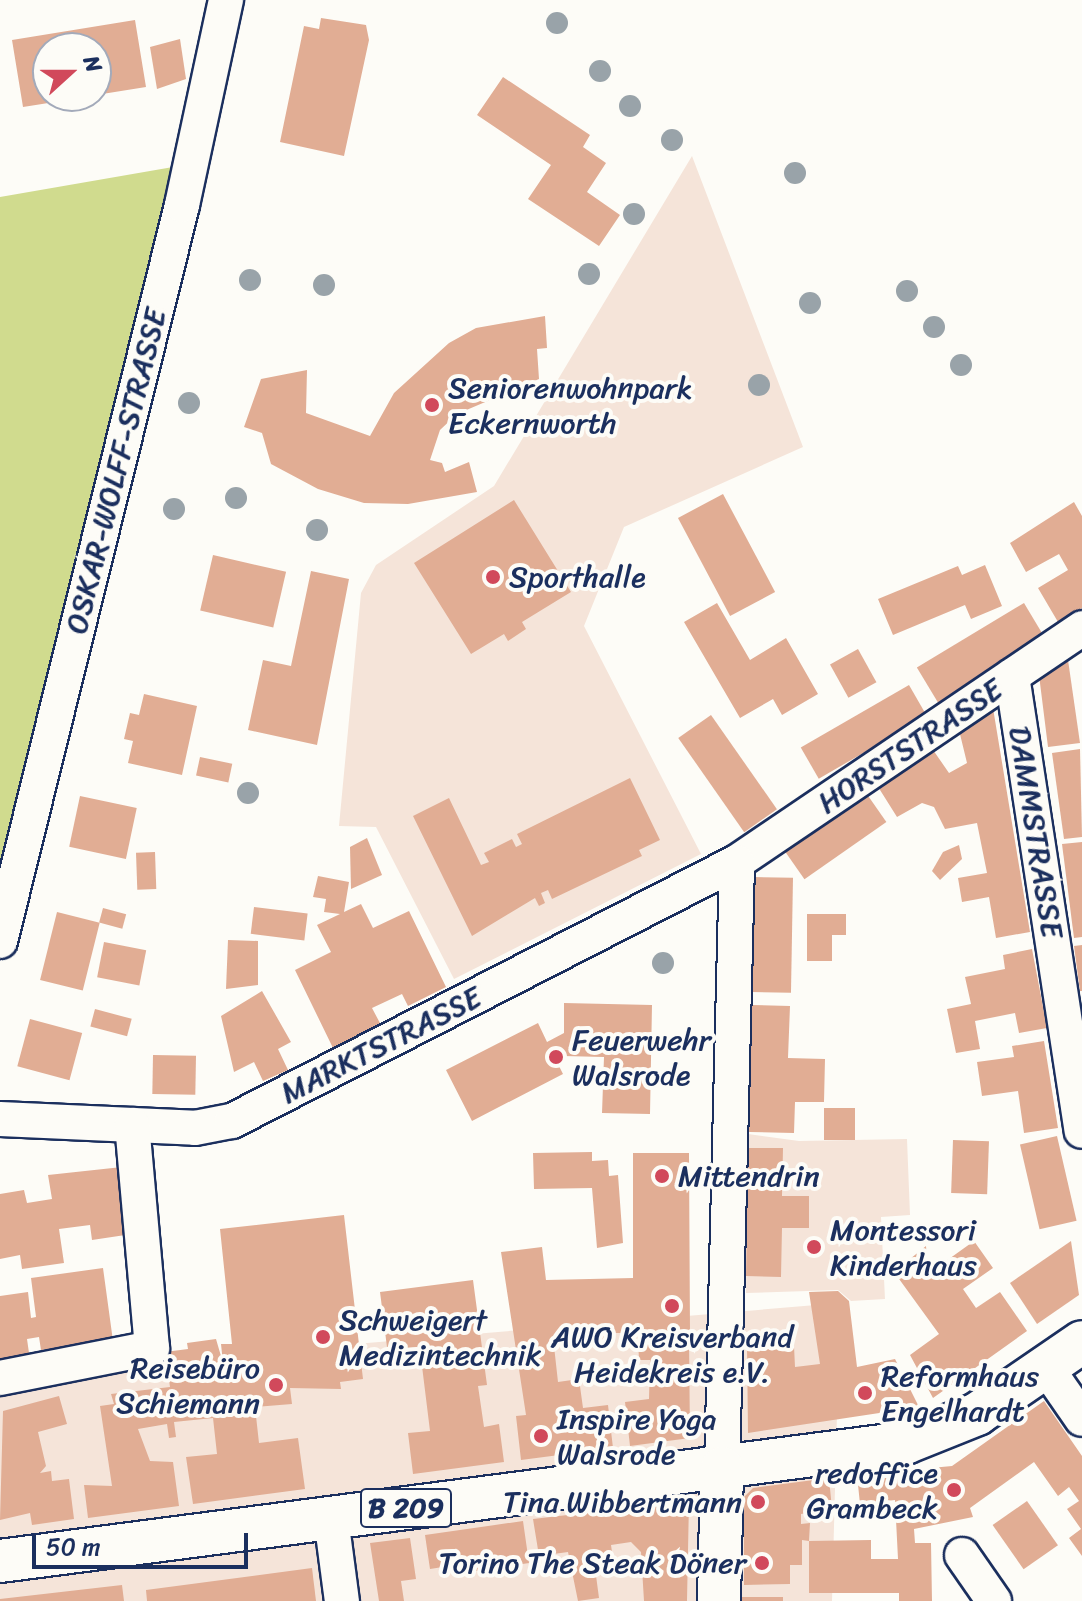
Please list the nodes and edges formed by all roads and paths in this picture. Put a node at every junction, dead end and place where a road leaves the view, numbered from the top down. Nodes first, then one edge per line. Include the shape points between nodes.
1 (226, 0) edge
2 (1082, 628) edge
3 (1012, 676) junction
4 (737, 862) junction
5 (0, 941) edge
6 (0, 1119) edge
7 (132, 1125) junction
8 (1082, 1131) edge
9 (1082, 1342) edge
10 (1046, 1367) junction
11 (0, 1378) edge
12 (1082, 1419) edge
13 (722, 1468) junction
14 (331, 1518) junction
15 (962, 1555) dead end
16 (0, 1561) edge
17 (342, 1601) edge
18 (719, 1601) edge
19 (994, 1601) edge

1 - 5 street, OSKAR-WOLFF-STRASSE via 182,205
2 - 3 street, HORSTSTRASSE
3 - 4 street, HORSTSTRASSE
3 - 8 street, DAMMSTRASSE
4 - 7 street, MARKTSTRASSE via 232,1121 195,1128
4 - 13 street
6 - 7 street, MARKTSTRASSE
7 - 11 street via 152,1348
9 - 10 main road
10 - 12 street
10 - 13 main road via 934,1434
13 - 14 main road, B 209
13 - 18 main road
14 - 16 main road, B 209
14 - 17 street
15 - 19 street

